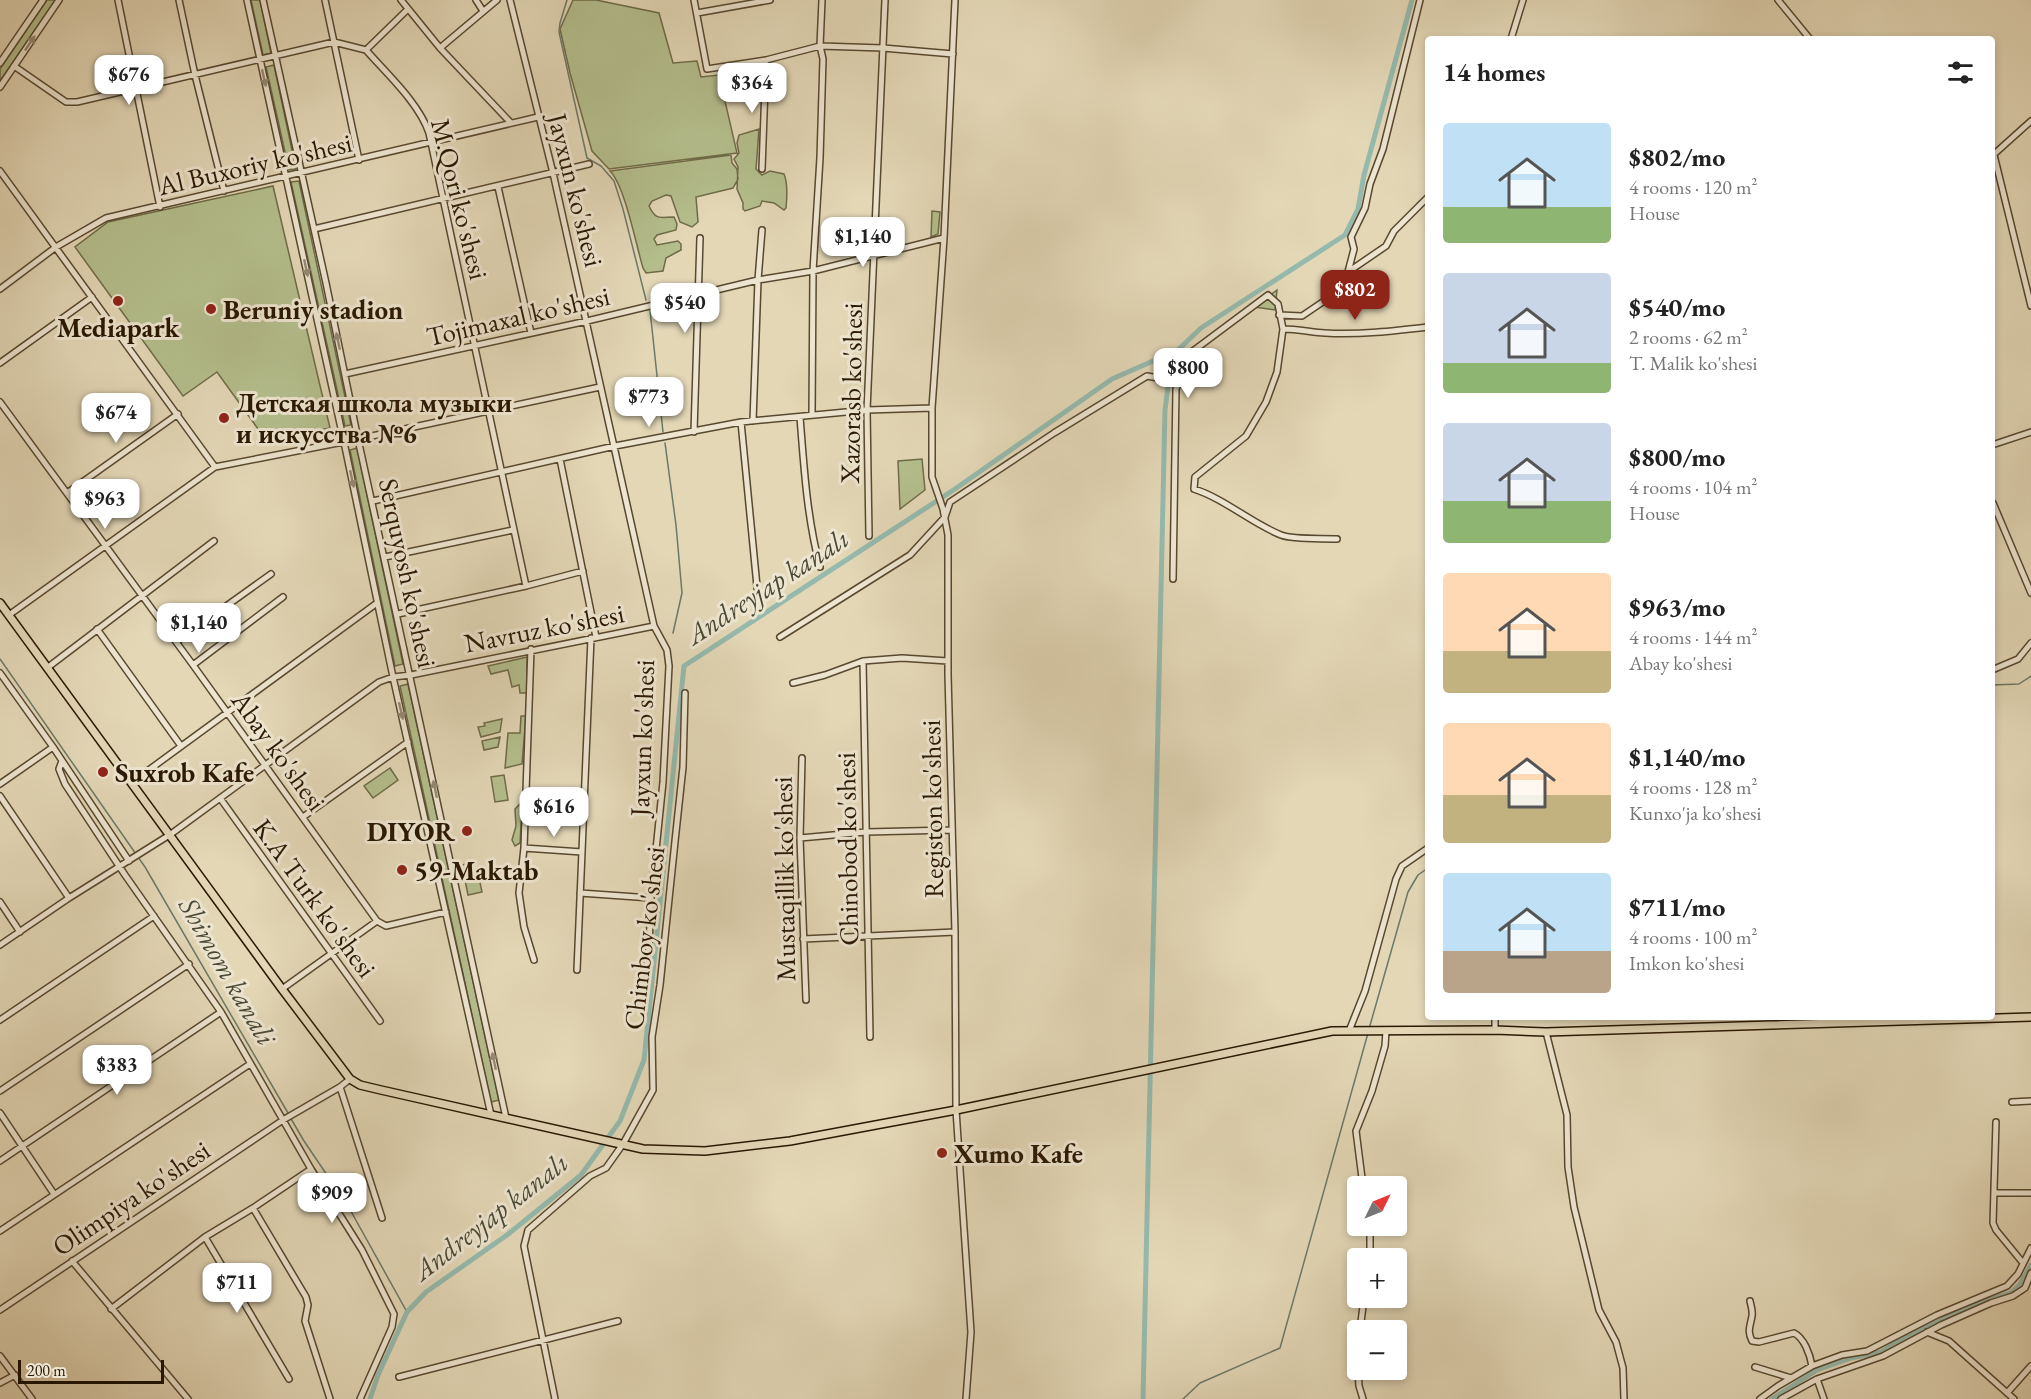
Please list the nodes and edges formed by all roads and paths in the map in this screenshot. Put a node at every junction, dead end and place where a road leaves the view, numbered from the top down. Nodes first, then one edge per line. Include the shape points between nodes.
1 (43, 0) edge
2 (59, 0) edge
3 (118, 0) edge
4 (179, 0) edge
5 (248, 0) edge
6 (263, 0) edge
7 (325, 0) edge
8 (401, 0) edge
9 (476, 0) edge
10 (497, 0) edge
11 (510, 0) edge
12 (694, 0) edge
13 (770, 0) edge
14 (822, 0) edge
15 (885, 0) edge
16 (955, 0) edge
17 (1420, 0) edge
18 (1523, 0) edge
19 (1778, 0) edge
20 (408, 9) junction
21 (483, 10) junction
22 (697, 13) junction
23 (1512, 36) edge
24 (1808, 36) edge
25 (334, 42) junction
26 (820, 46) junction
27 (440, 48) junction
28 (883, 48) junction
29 (366, 50) junction
30 (953, 54) junction
31 (275, 56) junction
32 (260, 60) junction
33 (766, 60) junction
34 (0, 63) edge
35 (14, 66) junction
36 (195, 75) junction
37 (0, 87) edge
38 (137, 87) junction
39 (538, 117) junction
40 (2031, 121) edge
41 (511, 123) junction
42 (432, 143) junction
43 (1995, 153) edge
44 (359, 160) junction
45 (1995, 163) edge
46 (589, 164) dead end
47 (762, 169) dead end
48 (0, 171) edge
49 (302, 172) junction
50 (553, 173) junction
51 (286, 176) junction
52 (498, 186) junction
53 (224, 191) junction
54 (444, 199) junction
55 (1425, 200) edge
56 (160, 207) junction
57 (314, 229) junction
58 (762, 230) dead end
59 (699, 238) dead end
60 (944, 238) junction
61 (56, 247) junction
62 (875, 254) junction
63 (813, 271) junction
64 (1348, 272) junction
65 (758, 280) junction
66 (0, 290) edge
67 (698, 293) junction
68 (92, 297) junction
69 (2031, 306) edge
70 (1279, 315) junction
71 (587, 321) junction
72 (1425, 327) edge
73 (1283, 329) junction
74 (531, 333) junction
75 (474, 345) junction
76 (0, 363) edge
77 (345, 374) junction
78 (1158, 378) dead end
79 (600, 387) junction
80 (0, 402) edge
81 (932, 408) junction
82 (867, 410) junction
83 (488, 411) junction
84 (178, 414) junction
85 (812, 415) junction
86 (800, 417) junction
87 (753, 421) junction
88 (741, 422) junction
89 (694, 432) junction
90 (2031, 432) edge
91 (358, 439) junction
92 (344, 442) junction
93 (1995, 444) edge
94 (615, 446) junction
95 (560, 459) junction
96 (215, 468) junction
97 (501, 472) junction
98 (67, 493) junction
99 (373, 501) junction
100 (1995, 507) edge
101 (945, 517) junction
102 (513, 530) junction
103 (869, 536) dead end
104 (1337, 539) dead end
105 (214, 541) dead end
106 (104, 545) junction
107 (385, 557) junction
108 (820, 567) dead end
109 (584, 571) junction
110 (271, 574) dead end
111 (1173, 579) dead end
112 (526, 586) junction
113 (2031, 593) edge
114 (141, 594) junction
115 (283, 597) dead end
116 (0, 603) edge
117 (377, 603) junction
118 (759, 607) dead end
119 (398, 614) junction
120 (9, 615) junction
121 (654, 626) junction
122 (97, 629) junction
123 (594, 637) junction
124 (780, 637) dead end
125 (176, 642) junction
126 (2031, 643) edge
127 (531, 649) junction
128 (862, 660) junction
129 (948, 661) junction
130 (193, 665) junction
131 (46, 668) junction
132 (1995, 669) edge
133 (0, 673) edge
134 (411, 675) junction
135 (393, 677) junction
136 (793, 683) dead end
137 (685, 693) dead end
138 (227, 712) junction
139 (408, 742) junction
140 (181, 746) junction
141 (53, 747) junction
142 (802, 758) dead end
143 (62, 761) junction
144 (265, 766) junction
145 (131, 783) junction
146 (0, 784) edge
147 (0, 796) edge
148 (220, 798) junction
149 (303, 817) junction
150 (951, 830) junction
151 (866, 832) junction
152 (171, 834) junction
153 (800, 838) junction
154 (524, 848) junction
155 (1425, 850) edge
156 (582, 852) junction
157 (130, 861) junction
158 (120, 867) junction
159 (580, 893) junction
160 (69, 898) junction
161 (651, 898) junction
162 (0, 902) edge
163 (446, 912) junction
164 (154, 916) junction
165 (377, 921) junction
166 (20, 932) junction
167 (955, 932) junction
168 (869, 937) junction
169 (803, 939) junction
170 (0, 945) edge
171 (332, 955) junction
172 (534, 960) dead end
173 (189, 964) junction
174 (577, 970) dead end
175 (282, 989) junction
176 (644, 992) dead end
177 (806, 1000) dead end
178 (221, 1012) junction
179 (2031, 1017) edge
180 (1995, 1018) edge
181 (0, 1020) edge
182 (1495, 1020) edge
183 (1934, 1020) edge
184 (380, 1021) dead end
185 (1495, 1030) junction
186 (1349, 1031) junction
187 (1383, 1031) junction
188 (1546, 1032) junction
189 (870, 1037) dead end
190 (250, 1064) junction
191 (350, 1078) junction
192 (340, 1088) junction
193 (0, 1091) edge
194 (2031, 1101) edge
195 (2012, 1102) dead end
196 (956, 1110) junction
197 (0, 1113) edge
198 (491, 1115) junction
199 (506, 1119) junction
200 (284, 1120) junction
201 (1996, 1122) dead end
202 (623, 1144) junction
203 (22, 1146) junction
204 (0, 1161) edge
205 (311, 1169) junction
206 (1362, 1176) edge
207 (1995, 1193) junction
208 (2031, 1193) edge
209 (54, 1194) junction
210 (253, 1208) junction
211 (382, 1218) dead end
212 (0, 1231) edge
213 (205, 1237) junction
214 (2031, 1248) edge
215 (72, 1261) junction
216 (2023, 1263) junction
217 (2031, 1273) edge
218 (1750, 1301) dead end
219 (111, 1309) junction
220 (0, 1310) edge
221 (1940, 1320) junction
222 (618, 1321) dead end
223 (1927, 1332) junction
224 (541, 1341) junction
225 (0, 1356) edge
226 (1812, 1366) junction
227 (2031, 1366) edge
228 (1755, 1367) dead end
229 (15, 1376) junction
230 (399, 1377) dead end
231 (1791, 1378) junction
232 (289, 1379) dead end
233 (1817, 1379) junction
234 (1359, 1380) edge
235 (0, 1383) edge
236 (2007, 1393) junction
237 (32, 1399) edge
238 (188, 1399) edge
239 (330, 1399) edge
240 (360, 1399) edge
241 (555, 1399) edge
242 (966, 1399) edge
243 (1363, 1399) edge
244 (1624, 1399) edge
245 (1760, 1399) edge
246 (1781, 1399) edge
247 (1824, 1399) edge
248 (2013, 1399) edge

1 - 34 street
35 -> 2 street
3 - 38 street
4 - 36 street
5 - 32 street, Serquyosh ko'shesi
6 - 31 street, Serquyosh ko'shesi
7 - 25 street
8 - 20 street
9 - 21 street
10 - 21 street
11 - 39 street, Jayxun ko'shesi
12 - 22 street
13 - 22 street
14 - 26 street
15 - 28 street, Xazorasb ko'shesi
16 - 30 street
17 - 64 street via 1383,149 1365,208 1351,237 1354,249
18 - 23 street
19 - 24 street
20 - 27 street
20 - 29 street
21 - 27 street
22 - 33 street via 707,69
25 - 29 street
25 - 31 street
25 - 44 street
26 - 28 street
26 - 33 street
26 - 63 street via 822,103
27 - 41 street
28 - 30 street
28 - 62 street, Xazorasb ko'shesi
29 - 42 street, M.Qori ko'shesi via 417,109
30 - 60 street
31 - 32 street
31 - 49 street, Serquyosh ko'shesi
32 - 36 street
32 -> 51 street, Serquyosh ko'shesi
33 - 47 street
35 - 37 street
35 - 38 street via 66,102
36 - 38 street
36 - 53 street
38 - 56 street
39 - 41 street, Al Buxoriy ko'shesi
39 - 50 street, Jayxun ko'shesi
40 - 43 street
41 - 42 street, Al Buxoriy ko'shesi
42 - 44 street, Al Buxoriy ko'shesi
42 - 54 street, M.Qori ko'shesi
44 - 49 street, Al Buxoriy ko'shesi
45 - 69 street
46 - 50 street
48 - 61 street
49 - 51 street, Al Buxoriy ko'shesi
49 - 57 street, Serquyosh ko'shesi
50 - 52 street
50 - 71 street, Jayxun ko'shesi
51 - 53 street, Al Buxoriy ko'shesi
51 -> 92 street, Serquyosh ko'shesi
52 - 54 street
52 - 74 street
53 - 56 street, Al Buxoriy ko'shesi
54 - 57 street
54 - 75 street, M.Qori ko'shesi
55 - 64 street via 1394,231 1386,246
56 - 61 street, Al Buxoriy ko'shesi via 106,218
77 -> 57 street, Serquyosh ko'shesi
58 - 65 street
59 - 67 street
60 - 62 street, Tojimaxal ko'shesi
60 - 81 street, Registon ko'shesi
61 - 66 street, Al Buxoriy ko'shesi
61 - 68 street
62 - 63 street, Tojimaxal ko'shesi
62 - 82 street, Xazorasb ko'shesi
63 - 65 street, Tojimaxal ko'shesi
63 - 85 street
64 - 70 street via 1333,294 1302,316
65 - 67 street, Tojimaxal ko'shesi
65 - 87 street
67 - 71 street, Tojimaxal ko'shesi
67 - 89 street
68 - 76 street
68 - 84 street
70 - 73 street
70 - 111 street via 1278,304 1268,295 1204,341 1184,367 1176,389
71 - 74 street, Tojimaxal ko'shesi
71 - 79 street, Jayxun ko'shesi
72 - 73 street via 1324,333
73 - 104 street via 1278,372 1266,402 1246,436 1195,477 1194,489 1208,493 1283,536
74 - 75 street, Tojimaxal ko'shesi
75 - 77 street, Tojimaxal ko'shesi
75 - 83 street, M.Qori ko'shesi
77 - 91 street, Serquyosh ko'shesi
78 - 101 street via 1147,376 1054,433 950,502
79 - 83 street
79 - 94 street, Jayxun ko'shesi
80 - 98 street, Abay ko'shesi
81 - 82 street
81 - 101 street, Registon ko'shesi via 932,477
82 - 85 street
82 - 103 street, Xazorasb ko'shesi
83 - 91 street
83 - 97 street, M.Qori ko'shesi
84 - 96 street
84 - 98 street
85 - 86 street
86 - 87 street
86 - 108 street via 807,505
87 - 88 street
88 - 89 street
88 - 118 street
89 - 94 street
90 - 93 street
91 - 92 street
91 - 99 street, Serquyosh ko'shesi
92 - 96 street
92 -> 117 street, Serquyosh ko'shesi
94 - 95 street
94 - 121 street, Jayxun ko'shesi
95 - 97 street
95 - 109 street
96 - 106 street
97 - 99 street
97 - 102 street, M.Qori ko'shesi
98 - 106 street, Abay ko'shesi
99 - 107 street, Serquyosh ko'shesi
100 - 113 street
101 - 124 street via 910,555
101 - 129 street, Registon ko'shesi
102 - 107 street
102 - 112 street, M.Qori ko'shesi
105 - 114 street
106 - 114 street, Abay ko'shesi
106 - 120 street
107 - 119 street, Serquyosh ko'shesi
109 - 112 street
109 - 123 street
110 - 125 street
112 - 119 street
114 - 122 street
114 - 125 street, Abay ko'shesi
115 - 130 street
116 - 120 main road
117 - 135 street, Serquyosh ko'shesi
117 - 138 street
119 - 134 street, Serquyosh ko'shesi
120 - 131 main road
121 - 123 street, Navruz ko'shesi
121 - 161 street, Jayxun ko'shesi via 667,650 669,666
122 - 131 street
122 - 140 street
123 - 127 street, Navruz ko'shesi
123 - 156 street
125 - 130 street, Abay ko'shesi
126 - 132 street via 2018,659
127 - 134 street, Navruz ko'shesi
127 - 154 street
128 - 129 street
128 - 136 street
128 - 151 street, Chinobod ko'shesi
129 - 150 street, Registon ko'shesi
130 - 138 street, Abay ko'shesi
131 - 145 main road
133 - 141 street
134 - 135 street, Navruz ko'shesi
199 -> 134 street, Serquyosh ko'shesi
135 -> 139 street, Serquyosh ko'shesi
135 - 144 street, Navruz ko'shesi via 379,682
137 - 202 street, Chimboy ko'shesi via 681,789 652,1036 653,1090
138 - 140 street
138 - 144 street, Abay ko'shesi
139 - 149 street
139 - 163 street, Serquyosh ko'shesi
140 - 145 street
141 - 143 street
141 - 146 street
142 - 153 street, Mustaqillik ko'shesi
143 - 157 street
143 - 158 street via 60,774
144 - 148 street, Navruz ko'shesi
144 - 149 street, Abay ko'shesi
145 - 152 main road
147 - 160 street
148 - 152 street, Navruz ko'shesi
148 - 171 street, K.A Turk ko'shesi
149 - 165 street, Abay ko'shesi
150 - 151 street
150 - 167 street, Registon ko'shesi
151 - 153 street
151 - 168 street, Chinobod ko'shesi
152 - 157 street, Navruz ko'shesi
152 - 175 main road
153 - 169 street, Mustaqillik ko'shesi
154 - 156 street
154 - 172 street via 519,893
155 - 186 street via 1402,866 1396,879 1365,991
156 - 159 street
157 - 158 street
158 - 160 street
158 - 164 street
159 - 161 street
159 - 174 street
160 - 166 street
161 - 176 street, Jayxun ko'shesi
162 - 166 street
163 - 165 street via 386,926
163 - 198 street, Serquyosh ko'shesi
164 - 173 street
164 - 181 street
165 - 171 street
166 - 170 street
167 - 168 street
167 - 196 street, Registon ko'shesi
168 - 169 street
168 - 189 street, Chinobod ko'shesi
169 - 177 street, Mustaqillik ko'shesi
171 - 175 street
171 - 184 street, K.A Turk ko'shesi
173 - 178 street
173 - 193 street
175 - 191 main road
178 - 190 street
178 - 203 street
179 - 180 main road
182 - 185 street
183 - 188 main road
185 - 187 main road
185 - 188 main road
186 - 187 main road
186 - 196 main road via 1272,1042
187 - 206 street via 1385,1046 1356,1131
188 - 244 street via 1567,1115 1574,1207 1599,1310 1616,1342 1623,1368
190 - 200 street
190 - 209 street
191 - 192 street, Olimpiya ko'shesi
191 - 198 main road via 381,1090
192 - 200 street, Olimpiya ko'shesi
192 - 211 street
194 - 195 street
196 - 202 main road via 790,1141 705,1151 643,1149
196 - 242 street, Registon ko'shesi via 971,1332
197 - 203 street
198 - 199 main road
199 - 202 main road
200 - 205 street
200 - 215 street, Olimpiya ko'shesi
201 - 207 street
202 - 224 street, Chimboy ko'shesi via 606,1168 590,1176 528,1230 524,1246
203 - 204 street
203 - 209 street
205 - 210 street
205 - 240 street via 362,1250 394,1314
207 - 208 street
207 - 216 street via 1993,1223
209 - 212 street
210 - 213 street
210 - 239 street via 306,1297 305,1321
213 - 219 street
213 - 232 street
214 - 216 street
215 - 219 street
215 - 220 street, Olimpiya ko'shesi
216 - 221 street via 2007,1286 1986,1293
217 - 221 street via 2025,1287 2013,1296
218 - 226 street via 1752,1341 1799,1335
219 - 238 street
221 - 223 street
221 - 226 street via 1867,1351
222 - 224 street
223 - 233 street via 1883,1356
223 - 236 street via 1949,1341
224 - 230 street
224 - 241 street
225 - 229 street
226 - 231 street
227 - 236 street
228 - 231 street
229 - 235 street
229 - 237 street
231 - 245 street
233 - 246 street
233 - 247 street
234 - 243 street
236 - 248 street

